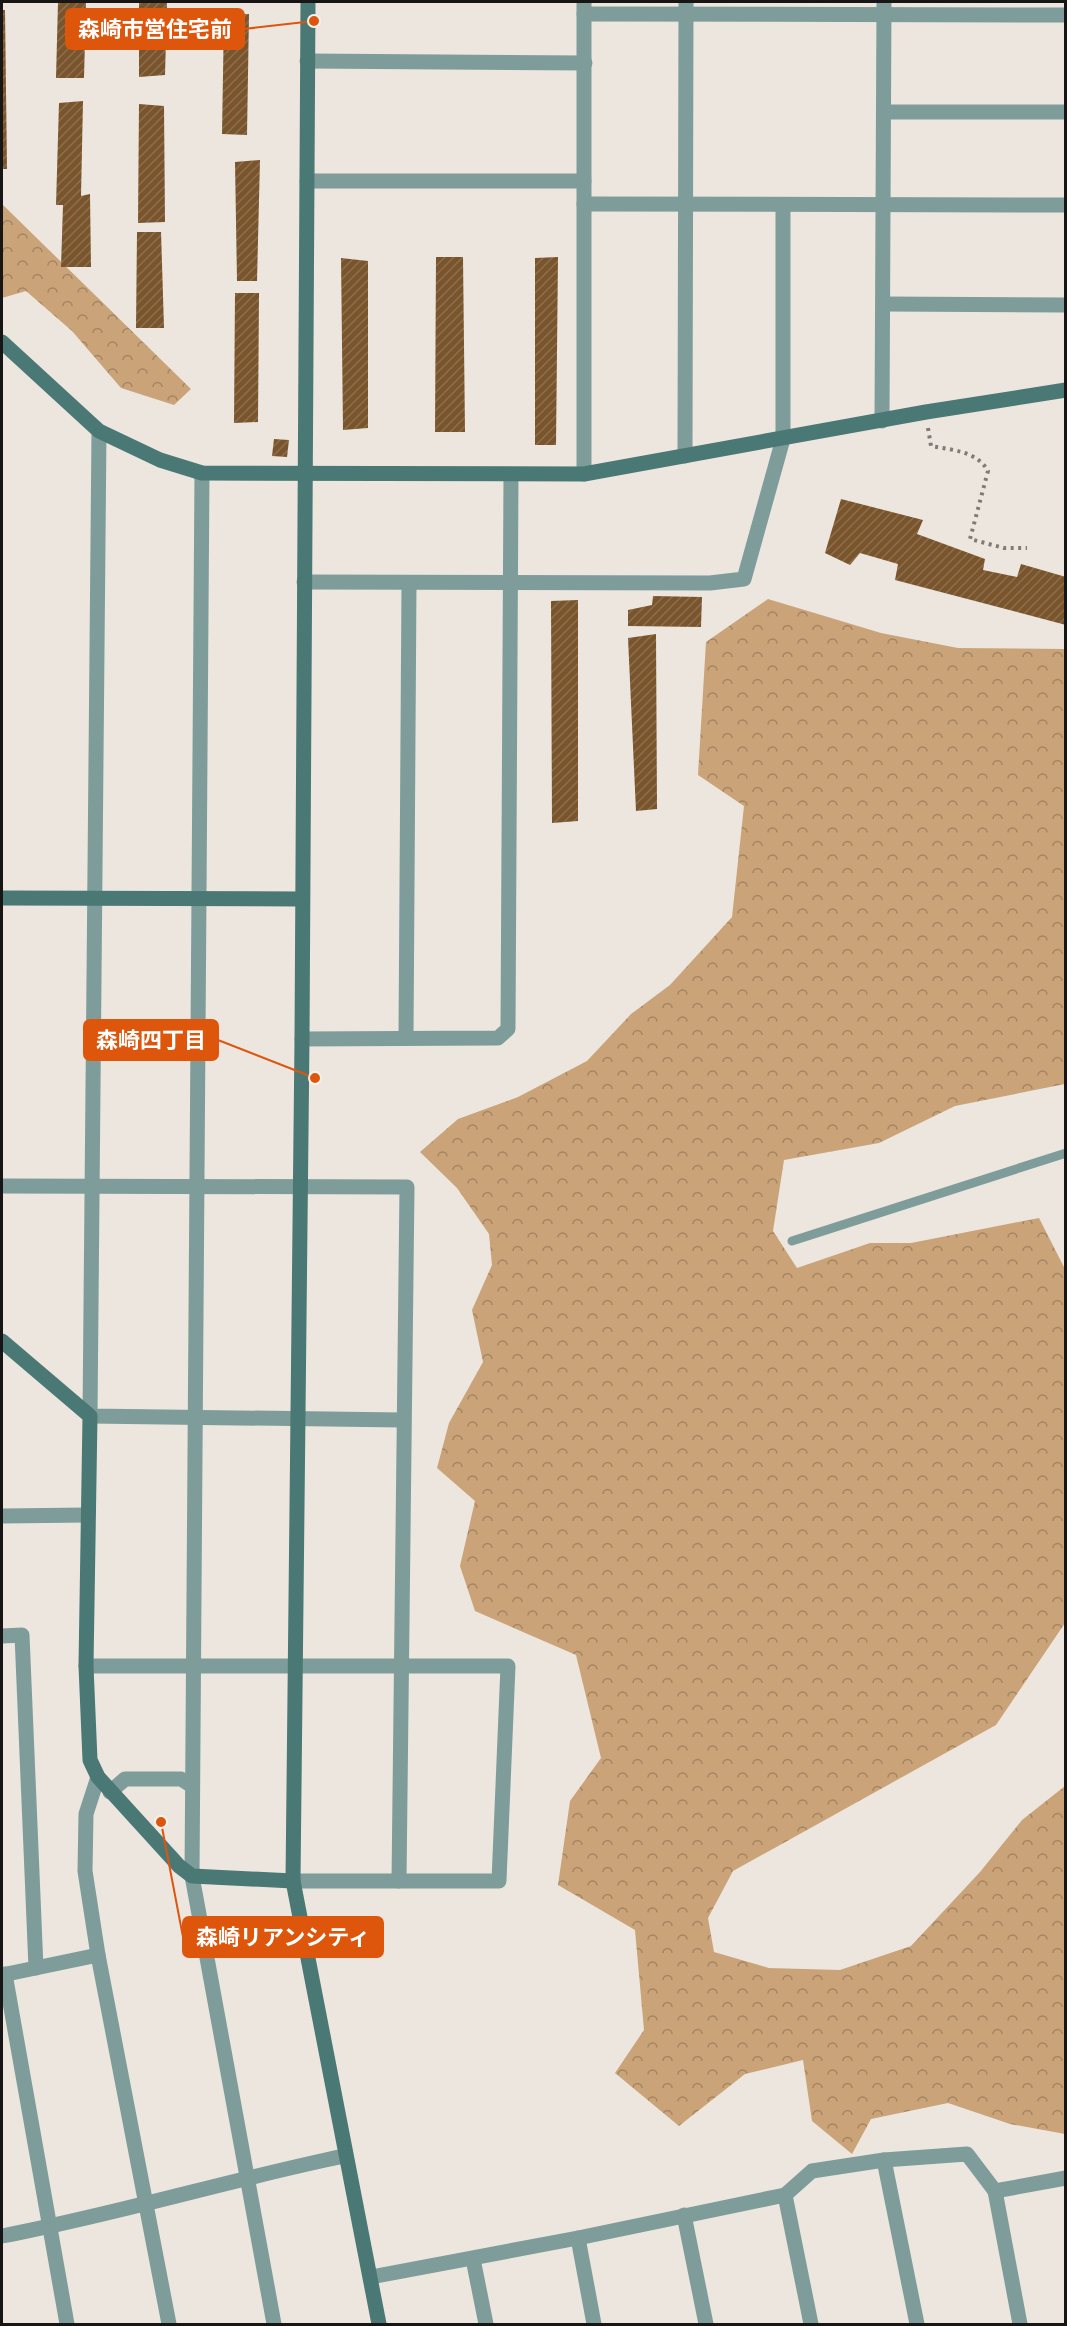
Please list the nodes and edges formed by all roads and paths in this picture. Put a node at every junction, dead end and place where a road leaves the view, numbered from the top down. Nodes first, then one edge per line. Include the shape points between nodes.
1 (308, 2) edge
2 (584, 8) edge
3 (686, 8) edge
4 (783, 8) edge
5 (884, 8) edge
6 (1065, 15) edge
7 (307, 61) junction
8 (585, 63) junction
9 (1065, 111) edge
10 (884, 112) junction
11 (307, 181) junction
12 (584, 181) junction
13 (584, 204) junction
14 (686, 205) junction
15 (783, 205) junction
16 (884, 205) junction
17 (1065, 205) edge
18 (884, 304) junction
19 (1065, 305) edge
20 (2, 342) edge
21 (1065, 390) edge
22 (926, 412) junction
23 (882, 421) junction
24 (99, 431) junction
25 (783, 439) junction
26 (685, 456) junction
27 (202, 473) junction
28 (584, 474) junction
29 (511, 475) junction
30 (305, 476) junction
31 (1027, 548) dead end
32 (304, 582) junction
33 (409, 584) junction
34 (512, 584) junction
35 (94, 897) junction
36 (2, 898) edge
37 (198, 899) junction
38 (302, 899) junction
39 (406, 1037) junction
40 (302, 1039) junction
41 (1065, 1153) edge
42 (2, 1186) edge
43 (92, 1186) junction
44 (197, 1186) junction
45 (299, 1186) junction
46 (792, 1241) dead end
47 (2, 1341) edge
48 (90, 1416) junction
49 (195, 1418) junction
50 (297, 1419) junction
51 (402, 1420) junction
52 (88, 1515) junction
53 (2, 1516) edge
54 (2, 1636) edge
55 (86, 1666) junction
56 (193, 1666) junction
57 (294, 1666) junction
58 (400, 1666) junction
59 (98, 1777) junction
60 (192, 1786) junction
61 (110, 1792) junction
62 (192, 1876) junction
63 (292, 1881) junction
64 (399, 1881) junction
65 (98, 1955) junction
66 (36, 1968) junction
67 (3, 1975) edge
68 (344, 2156) junction
69 (884, 2160) junction
70 (247, 2177) junction
71 (1065, 2178) edge
72 (995, 2191) junction
73 (785, 2195) junction
74 (145, 2202) junction
75 (684, 2215) junction
76 (50, 2227) junction
77 (2, 2236) edge
78 (578, 2238) junction
79 (473, 2259) junction
80 (371, 2277) junction
81 (67, 2325) edge
82 (169, 2325) edge
83 (274, 2325) edge
84 (379, 2325) edge
85 (486, 2325) edge
86 (594, 2325) edge
87 (706, 2325) edge
88 (811, 2325) edge
89 (917, 2325) edge
90 (1020, 2325) edge

1 - 7 street
2 - 3 street
2 - 8 street
3 - 4 street
3 - 14 street
4 - 5 street
5 - 6 street
5 - 10 street
7 - 8 street
7 - 11 street
8 - 12 street
9 - 10 street
10 - 16 street
11 - 12 street
11 - 30 street
12 - 13 street
13 - 14 street
13 - 28 street
14 - 15 street
14 - 26 street
15 - 16 street
15 - 25 street
16 - 17 street
16 - 18 street
18 - 19 street
18 - 23 street
20 - 24 street
21 - 22 street
22 - 23 street
22 - 31 path via 931,446 964,453 982,461 988,471 970,539 1004,548
23 - 25 street
24 - 27 street via 160,460
24 - 35 street
25 - 26 street
25 - 34 street via 744,579 710,583
26 - 28 street
27 - 30 street
27 - 37 street
28 - 29 street
29 - 30 street
29 - 34 street
30 - 32 street
32 - 33 street
32 - 38 street
33 - 34 street
33 - 39 street
34 - 39 street via 507,1029 498,1038
35 - 36 street
35 - 37 street
35 - 43 street
37 - 38 street
37 - 44 street
38 - 40 street
39 - 40 street
40 - 45 street
41 - 46 lane
42 - 43 street
43 - 44 street
43 - 48 street
44 - 45 street
44 - 49 street
45 - 50 street
45 - 51 street via 407,1187
47 - 48 street
48 - 49 street
48 - 52 street
49 - 50 street
49 - 56 street
50 - 51 street
50 - 57 street
51 - 58 street
52 - 53 street
52 - 55 street
54 - 66 street via 22,1635
55 - 56 street
55 - 59 street via 90,1760
56 - 57 street
56 - 60 street
57 - 58 street
57 - 63 street
58 - 64 street
58 - 64 street via 508,1666 499,1881
59 - 61 street
59 - 65 street via 86,1814 85,1871
60 - 61 street via 181,1779 126,1779
60 - 62 street
61 - 62 street
62 - 63 street
62 - 70 street
63 - 64 street
63 - 68 street
65 - 66 street
65 - 74 street
66 - 67 street
67 - 76 street
68 - 70 street
68 - 80 street
69 - 72 street via 967,2154
69 - 73 street via 812,2171
69 - 89 street
70 - 74 street
70 - 83 street
71 - 72 street
72 - 90 street
73 - 75 street
73 - 88 street
74 - 76 street
74 - 82 street
75 - 78 street
75 - 87 street
76 - 77 street
76 - 81 street
78 - 79 street
78 - 86 street
79 - 80 street
79 - 85 street
80 - 84 street

